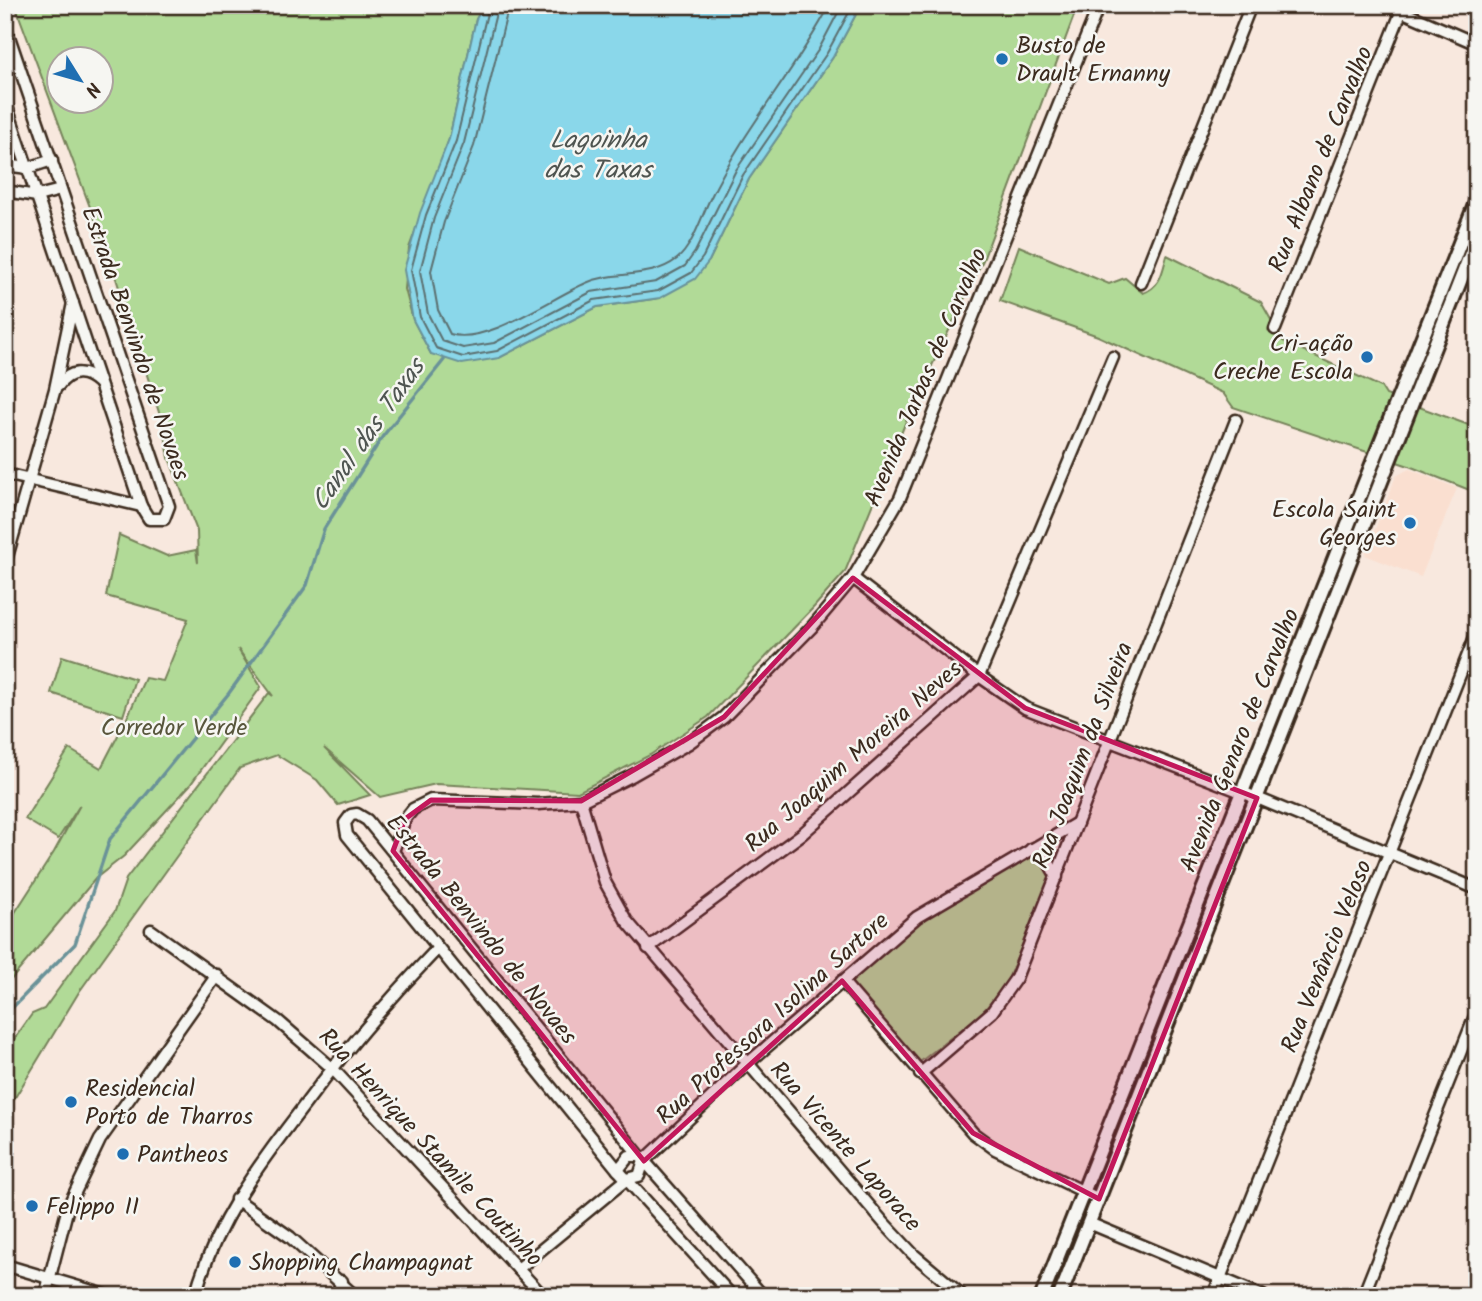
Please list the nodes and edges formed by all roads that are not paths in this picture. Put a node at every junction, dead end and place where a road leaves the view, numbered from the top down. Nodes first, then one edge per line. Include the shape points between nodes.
1 (1098, 5) edge
2 (1251, 5) edge
3 (1387, 5) edge
4 (1402, 8) edge
5 (5, 25) edge
6 (1477, 44) edge
7 (5, 101) edge
8 (52, 160) junction
9 (5, 165) edge
10 (28, 168) junction
11 (61, 190) junction
12 (5, 191) edge
13 (37, 196) junction
14 (1477, 200) edge
15 (1477, 238) edge
16 (1141, 283) dead end
17 (73, 303) junction
18 (1275, 329) dead end
19 (1113, 358) dead end
20 (99, 383) junction
21 (55, 389) junction
22 (1399, 395) junction
23 (1413, 400) junction
24 (1236, 420) dead end
25 (1376, 453) junction
26 (1391, 457) junction
27 (5, 474) edge
28 (31, 480) junction
29 (141, 506) junction
30 (5, 564) edge
31 (853, 578) junction
32 (1477, 632) edge
33 (979, 676) junction
34 (1108, 743) junction
35 (1241, 792) junction
36 (1257, 798) junction
37 (581, 801) junction
38 (1077, 823) junction
39 (1031, 849) junction
40 (393, 850) junction
41 (1390, 852) junction
42 (1057, 877) junction
43 (1477, 889) edge
44 (152, 930) dead end
45 (438, 948) junction
46 (648, 948) junction
47 (218, 975) junction
48 (842, 981) junction
49 (1477, 1011) edge
50 (747, 1064) junction
51 (332, 1068) junction
52 (920, 1074) junction
53 (642, 1158) junction
54 (618, 1170) junction
55 (626, 1179) junction
56 (1083, 1191) junction
57 (236, 1199) junction
58 (1099, 1199) junction
59 (1089, 1223) junction
60 (5, 1265) edge
61 (518, 1269) junction
62 (1220, 1277) junction
63 (50, 1279) junction
64 (342, 1281) junction
65 (45, 1296) edge
66 (109, 1296) edge
67 (195, 1296) edge
68 (337, 1296) edge
69 (355, 1296) edge
70 (543, 1296) edge
71 (732, 1296) edge
72 (763, 1296) edge
73 (963, 1296) edge
74 (1042, 1296) edge
75 (1060, 1296) edge
76 (1213, 1296) edge
77 (1264, 1296) edge
78 (1363, 1296) edge

1 - 31 street, Avenida Jarbas de Carvalho via 923,447 881,535
2 - 16 street
3 - 4 street
4 - 6 street
4 - 18 street, Rua Albano de Carvalho
5 - 8 street, Estrada Benvindo de Novaes
7 - 10 street, Estrada Benvindo de Novaes
8 - 10 street
8 - 11 street, Estrada Benvindo de Novaes
9 - 10 street
10 - 13 street, Estrada Benvindo de Novaes
11 - 13 street
11 - 29 street, Estrada Benvindo de Novaes via 169,511 164,519 154,521
12 - 13 street
13 - 17 street, Estrada Benvindo de Novaes
14 - 22 street, Avenida Genaro de Carvalho
15 - 23 street, Avenida Genaro de Carvalho
17 - 20 street, Estrada Benvindo de Novaes
17 - 21 street
19 - 33 street, Rua Joaquim Moreira Neves
20 - 21 street via 76,372
20 - 29 street, Estrada Benvindo de Novaes
21 - 28 street
22 - 23 street via 1407,404
22 - 25 street, Avenida Genaro de Carvalho
23 - 26 street, Avenida Genaro de Carvalho
24 - 34 street, Rua Joaquim da Silveira
25 - 26 street via 1384,450
25 - 35 street, Avenida Genaro de Carvalho
26 - 36 street, Avenida Genaro de Carvalho
27 - 28 street
28 - 29 street
28 - 30 street
31 - 33 street
31 - 37 street, Avenida Jarbas de Carvalho via 771,673 724,717 689,743
32 - 41 street, Rua Venâncio Veloso
33 - 34 street via 1025,708
33 - 46 street, Rua Joaquim Moreira Neves via 802,834
34 - 35 street
34 - 38 street, Rua Joaquim da Silveira
35 - 36 street
35 - 56 street, Avenida Genaro de Carvalho
36 - 41 street
36 - 58 street, Avenida Genaro de Carvalho
37 - 40 street, Avenida Jarbas de Carvalho via 431,800 405,819
37 - 46 street, Rua Vicente Laporace via 605,882
38 - 39 street, Rua Professora Isolina Sartore
38 - 42 street, Rua Joaquim da Silveira
39 - 42 street via 1045,856
39 - 48 street, Rua Professora Isolina Sartore via 936,903
40 - 45 street, Estrada Benvindo de Novaes via 362,816 347,818 347,835
40 - 53 street, Estrada Benvindo de Novaes
41 - 43 street
41 - 62 street, Rua Venâncio Veloso
42 - 52 street, Rua Joaquim da Silveira via 1006,996
44 - 47 street, Rua Henrique Stamile Coutinho
45 - 51 street
45 - 54 street, Estrada Benvindo de Novaes
46 - 50 street, Rua Vicente Laporace
47 - 51 street, Rua Henrique Stamile Coutinho
47 - 63 street via 100,1140 68,1207
48 - 50 street, Rua Professora Isolina Sartore
48 - 52 street
49 - 78 street
50 - 53 street, Rua Professora Isolina Sartore
50 - 73 street, Rua Vicente Laporace via 913,1254
51 - 57 street
51 - 61 street, Rua Henrique Stamile Coutinho
52 - 56 street via 983,1142
53 - 54 street via 629,1156
53 - 55 street, Rua Professora Isolina Sartore via 639,1176
53 - 72 street, Estrada Benvindo de Novaes
54 - 55 street, Estrada Benvindo de Novaes
55 - 61 street, Rua Professora Isolina Sartore
55 - 71 street, Estrada Benvindo de Novaes
56 - 58 street
56 - 74 street, Avenida Genaro de Carvalho
57 - 64 street
57 - 67 street via 207,1254
58 - 59 street, Avenida Genaro de Carvalho
59 - 62 street
59 - 75 street, Avenida Genaro de Carvalho
60 - 63 street
61 - 70 street, Rua Henrique Stamile Coutinho
62 - 76 street, Rua Venâncio Veloso
62 - 77 street
63 - 65 street
63 - 66 street
64 - 68 street
64 - 69 street

